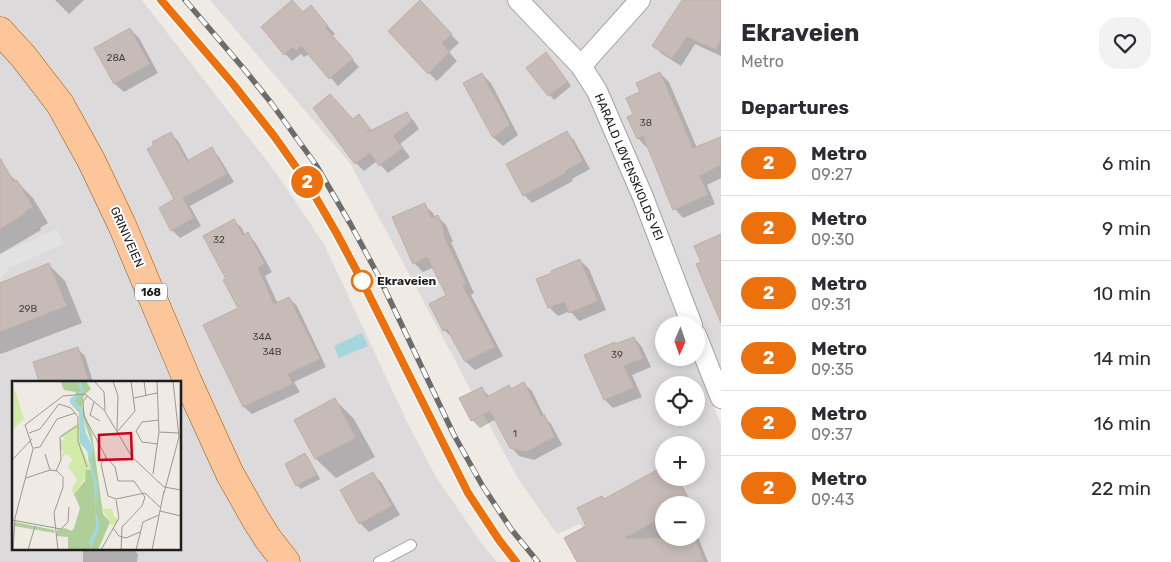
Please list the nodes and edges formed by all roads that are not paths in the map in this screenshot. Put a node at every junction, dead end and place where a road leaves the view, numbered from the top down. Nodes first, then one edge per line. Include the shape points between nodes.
1 (518, 0) edge
2 (640, 0) edge
3 (0, 31) edge
4 (581, 66) junction
5 (689, 316) edge
6 (705, 358) edge
7 (721, 398) edge
8 (411, 545) dead end
9 (286, 562) edge
10 (379, 562) edge

1 - 4 street, HARALD LØVENSKIOLDS VEI
2 - 4 street
3 - 9 main road, GRINIVEIEN / 168 via 60,104 83,145 122,225 230,474 264,533
4 - 5 street, HARALD LØVENSKIOLDS VEI via 597,91 639,188
6 - 7 street
8 - 10 lane

